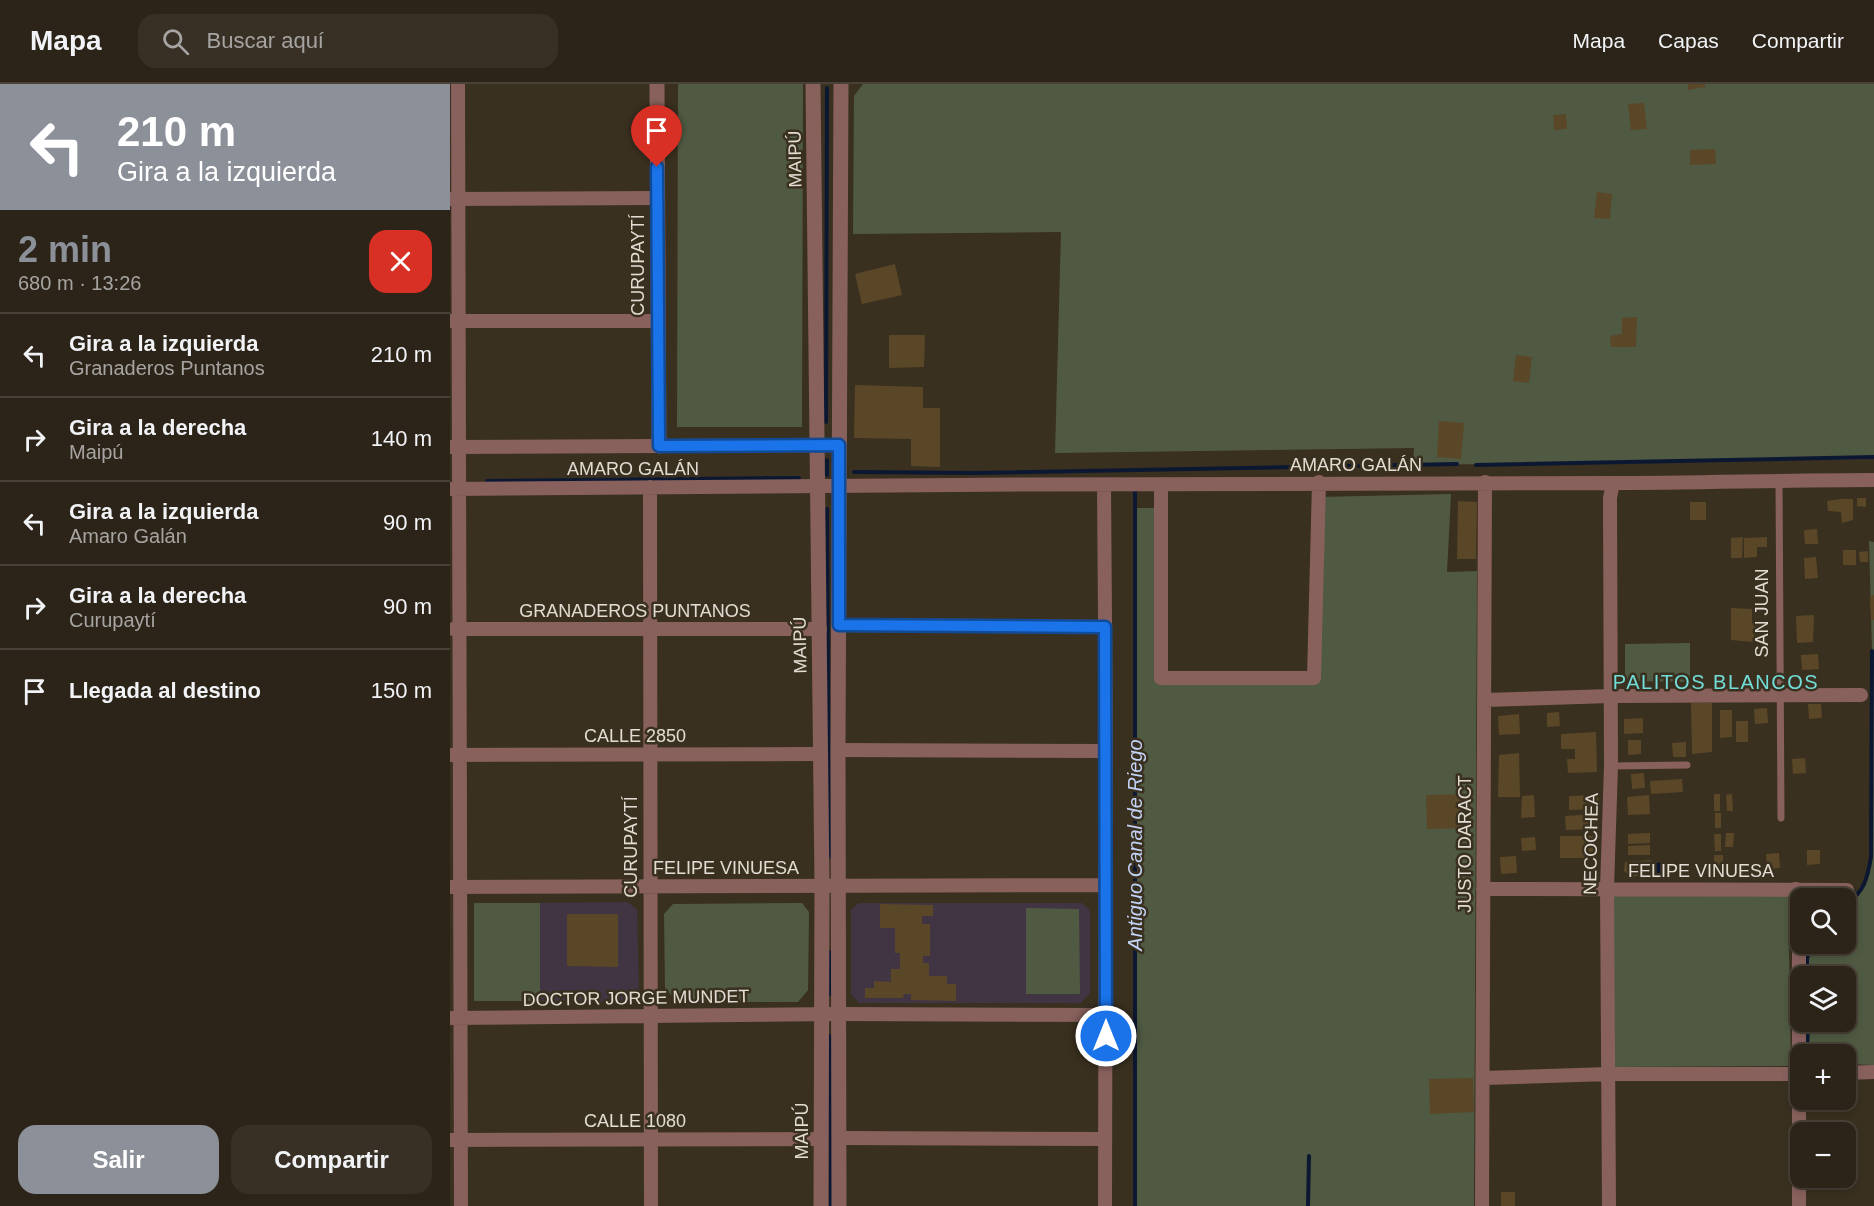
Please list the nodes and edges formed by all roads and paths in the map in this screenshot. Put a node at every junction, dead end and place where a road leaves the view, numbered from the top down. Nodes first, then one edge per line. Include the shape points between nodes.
1 (458, 84) edge
2 (657, 84) edge
3 (813, 84) edge
4 (841, 84) edge
5 (454, 198) edge
6 (657, 198) junction
7 (454, 321) edge
8 (658, 321) junction
9 (817, 445) junction
10 (839, 445) junction
11 (659, 446) junction
12 (454, 447) edge
13 (1779, 480) junction
14 (1874, 480) edge
15 (1318, 482) junction
16 (1485, 482) junction
17 (1613, 483) junction
18 (1161, 484) junction
19 (1104, 485) junction
20 (817, 486) junction
21 (650, 487) junction
22 (839, 487) junction
23 (454, 489) edge
24 (839, 625) junction
25 (1105, 627) junction
26 (455, 629) edge
27 (650, 629) junction
28 (820, 629) junction
29 (1780, 695) junction
30 (1861, 695) dead end
31 (1611, 696) junction
32 (1484, 700) junction
33 (838, 750) junction
34 (1106, 752) junction
35 (651, 754) junction
36 (821, 754) junction
37 (455, 755) edge
38 (1687, 765) dead end
39 (1611, 766) junction
40 (1781, 818) dead end
41 (822, 885) junction
42 (1106, 885) junction
43 (651, 886) junction
44 (838, 886) junction
45 (455, 887) edge
46 (1607, 888) junction
47 (1483, 889) junction
48 (1790, 889) edge
49 (1799, 954) edge
50 (838, 1014) junction
51 (651, 1015) junction
52 (822, 1015) junction
53 (1106, 1015) junction
54 (455, 1018) edge
55 (1800, 1044) edge
56 (1874, 1072) edge
57 (1856, 1073) edge
58 (1609, 1074) junction
59 (1790, 1074) edge
60 (1483, 1078) junction
61 (1800, 1110) edge
62 (839, 1138) junction
63 (1105, 1138) junction
64 (651, 1139) junction
65 (821, 1139) junction
66 (456, 1140) edge
67 (461, 1206) edge
68 (651, 1206) edge
69 (821, 1206) edge
70 (839, 1206) edge
71 (1105, 1206) edge
72 (1482, 1206) edge
73 (1610, 1206) edge
74 (1799, 1206) edge

1 - 5 street
2 - 6 street, CURUPAYTÍ
3 - 9 street, MAIPÚ
4 - 10 street, MAIPÚ
5 - 6 street
5 - 7 street
6 - 8 street, CURUPAYTÍ
7 - 8 street
7 - 12 street
8 - 11 street, CURUPAYTÍ
9 - 10 street, AMARO GALÁN
9 - 11 street, AMARO GALÁN
9 - 20 street, MAIPÚ
10 - 22 street, MAIPÚ
11 - 12 street, AMARO GALÁN
12 - 23 street
13 - 14 street, AMARO GALÁN
13 - 17 street, AMARO GALÁN
13 - 29 lane, SAN JUAN
15 - 16 street, AMARO GALÁN
15 - 18 street, AMARO GALÁN
15 - 18 street via 1314,678 1161,678
16 - 17 street, AMARO GALÁN
16 - 32 street, JUSTO DARACT
17 - 31 street, NECOCHEA
18 - 19 street, AMARO GALÁN
19 - 22 street, AMARO GALÁN
19 - 25 street
20 - 21 street, AMARO GALÁN
20 - 22 street, AMARO GALÁN
20 - 28 street, MAIPÚ
21 - 23 street, AMARO GALÁN
21 - 27 street, CURUPAYTÍ
22 - 24 street, MAIPÚ
23 - 26 street
24 - 25 street
24 - 33 street, MAIPÚ
25 - 34 street
26 - 27 street, GRANADEROS PUNTANOS
26 - 37 street
27 - 28 street, GRANADEROS PUNTANOS
27 - 35 street, CURUPAYTÍ
28 - 36 street, MAIPÚ
29 - 30 street
29 - 31 street
29 - 40 lane, SAN JUAN
31 - 32 street
31 - 39 street, NECOCHEA
32 - 47 street, JUSTO DARACT
33 - 34 street
33 - 44 street, MAIPÚ
34 - 42 street
35 - 36 street, CALLE 2850
35 - 37 street, CALLE 2850
35 - 43 street, CURUPAYTÍ
36 - 41 street, MAIPÚ
37 - 45 street
38 - 39 lane
39 - 46 street, NECOCHEA
41 - 43 street, FELIPE VINUESA
41 - 44 street, FELIPE VINUESA
41 - 52 street, MAIPÚ
42 - 44 street
42 - 53 street
43 - 45 street, FELIPE VINUESA
43 - 51 street, CURUPAYTÍ
44 - 50 street, MAIPÚ
45 - 54 street
46 - 47 street, FELIPE VINUESA
46 - 48 street, FELIPE VINUESA
46 - 58 street, NECOCHEA
47 - 60 street, JUSTO DARACT
49 - 55 street
50 - 52 street, DOCTOR JORGE MUNDET
50 - 53 street
50 - 62 street, MAIPÚ
51 - 52 street, DOCTOR JORGE MUNDET
51 - 54 street, DOCTOR JORGE MUNDET
51 - 64 street, CURUPAYTÍ
52 - 65 street, MAIPÚ
53 - 63 street
54 - 66 street
56 - 57 street
58 - 59 street
58 - 60 street
58 - 73 street, NECOCHEA
60 - 72 street, JUSTO DARACT
61 - 74 street
62 - 63 street
62 - 70 street, MAIPÚ
63 - 71 street
64 - 65 street, CALLE 1080
64 - 66 street, CALLE 1080
64 - 68 street, CURUPAYTÍ
65 - 69 street, MAIPÚ
66 - 67 street

